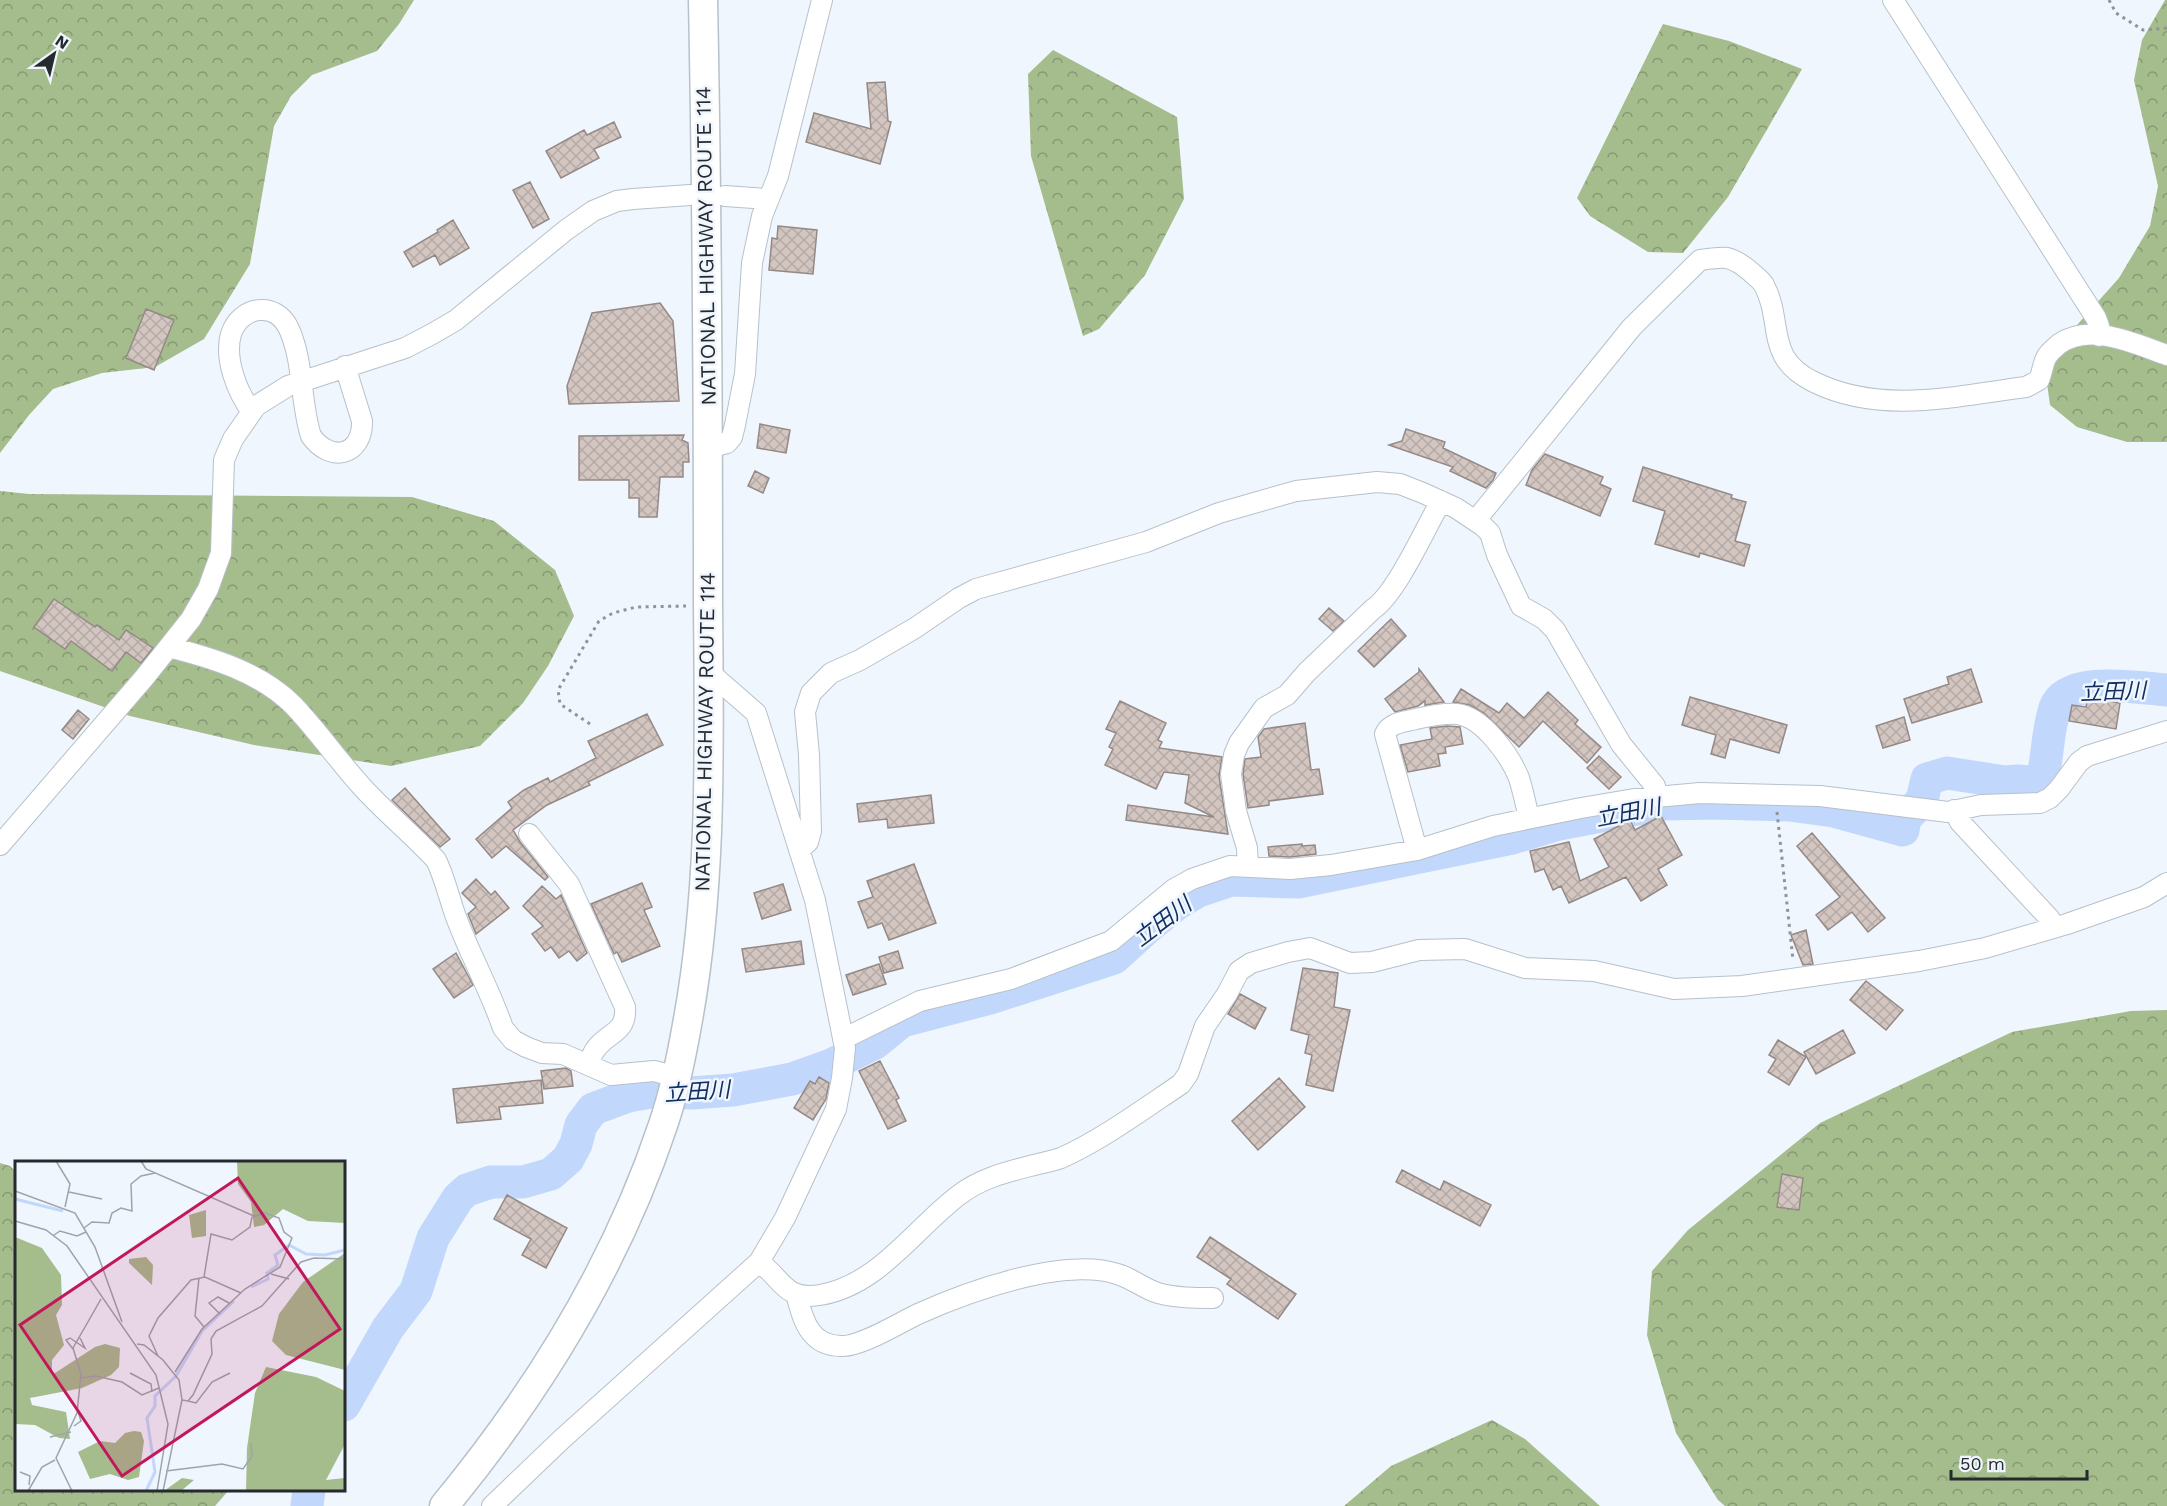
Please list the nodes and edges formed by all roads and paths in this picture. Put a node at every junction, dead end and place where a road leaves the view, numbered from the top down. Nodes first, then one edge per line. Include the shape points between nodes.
1 (703, 0) edge
2 (822, 0) edge
3 (1893, 0) edge
4 (2109, 0) edge
5 (2167, 28) edge
6 (690, 195) dead end
7 (725, 196) dead end
8 (768, 199) junction
9 (2099, 336) junction
10 (2167, 355) edge
11 (345, 366) junction
12 (301, 381) junction
13 (252, 412) junction
14 (708, 448) junction
15 (1440, 501) junction
16 (1476, 520) junction
17 (708, 606) junction
18 (169, 647) junction
19 (709, 672) junction
20 (590, 724) dead end
21 (2167, 731) edge
22 (1775, 795) junction
23 (1656, 797) junction
24 (1953, 810) junction
25 (1529, 818) junction
26 (529, 834) dead end
27 (0, 844) edge
28 (799, 850) junction
29 (1417, 850) junction
30 (1248, 866) junction
31 (2167, 883) edge
32 (2055, 927) junction
33 (1795, 978) junction
34 (843, 1039) junction
35 (589, 1064) junction
36 (677, 1077) junction
37 (759, 1262) junction
38 (796, 1294) junction
39 (1213, 1298) dead end
40 (444, 1506) edge
41 (492, 1506) edge

1 - 14 highway, NATIONAL HIGHWAY ROUTE 114
2 - 8 street via 778,176
3 - 9 street via 2096,318
4 - 5 path via 2116,13 2143,30
6 - 11 street via 625,200 593,211 456,320 405,348
7 - 8 street
8 - 14 street via 752,263 745,374 735,425 727,443
9 - 10 street via 2122,339
9 - 16 street via 2067,339 2046,357 2040,380 2026,387 1894,402 1842,393 1793,369 1778,344 1763,283 1740,263 1727,258 1700,260 1632,327
11 - 12 street
11 - 12 street via 362,428 354,446 342,453 327,452 311,436
12 - 13 street via 275,393
12 - 13 street via 284,319 269,310 244,314 231,334 229,355 241,396
13 - 18 street via 224,460 221,554 216,572 191,619
14 - 17 highway, NATIONAL HIGHWAY ROUTE 114
15 - 16 street
15 - 28 street via 1400,484 1377,482 1296,490 1219,513 1146,542 976,589 959,598 915,628 831,673 811,693 805,712 811,831 808,842
15 - 30 street via 1381,603 1287,695 1264,708 1239,743 1232,774
16 - 23 street via 1490,533 1521,606 1555,630 1621,744 1655,786
17 - 19 highway, NATIONAL HIGHWAY ROUTE 114
17 - 20 path via 636,607 599,621 558,690 560,704
18 - 27 street
18 - 35 street via 230,666 263,682 292,704 364,789 436,860 503,1028 513,1040 534,1051 564,1054
19 - 28 street via 756,713
19 - 36 highway, NATIONAL HIGHWAY ROUTE 114 via 708,837 698,967
21 - 24 street via 2087,756 2059,789 2040,804 1981,805
22 - 23 street via 1700,793
22 - 24 street
22 - 33 path
23 - 25 street
24 - 32 street
25 - 29 street
25 - 29 street via 1518,776 1506,754 1482,726 1457,714 1393,724 1385,734
26 - 35 street via 569,884 626,1007 622,1026 596,1048
28 - 34 street via 815,900
29 - 30 street via 1290,869
30 - 34 street via 1230,866 1192,879 1111,941 1011,979 920,1001
31 - 32 street via 2144,897
32 - 33 street via 1985,948 1919,961
33 - 38 street via 1742,986 1674,989 1594,971 1525,968 1465,949 1419,950 1372,962 1350,963 1310,948 1251,963 1239,971 1205,1026 1181,1084 1076,1151 974,1184 862,1279 819,1295
34 - 37 street via 836,1109 785,1218
35 - 36 street via 611,1075 654,1071
36 - 40 highway, NATIONAL HIGHWAY ROUTE 114 via 626,1220 590,1295 553,1358
37 - 38 street
37 - 41 street
38 - 39 street via 807,1330 826,1343 844,1347 939,1305 1047,1272 1097,1270 1118,1274 1156,1293

